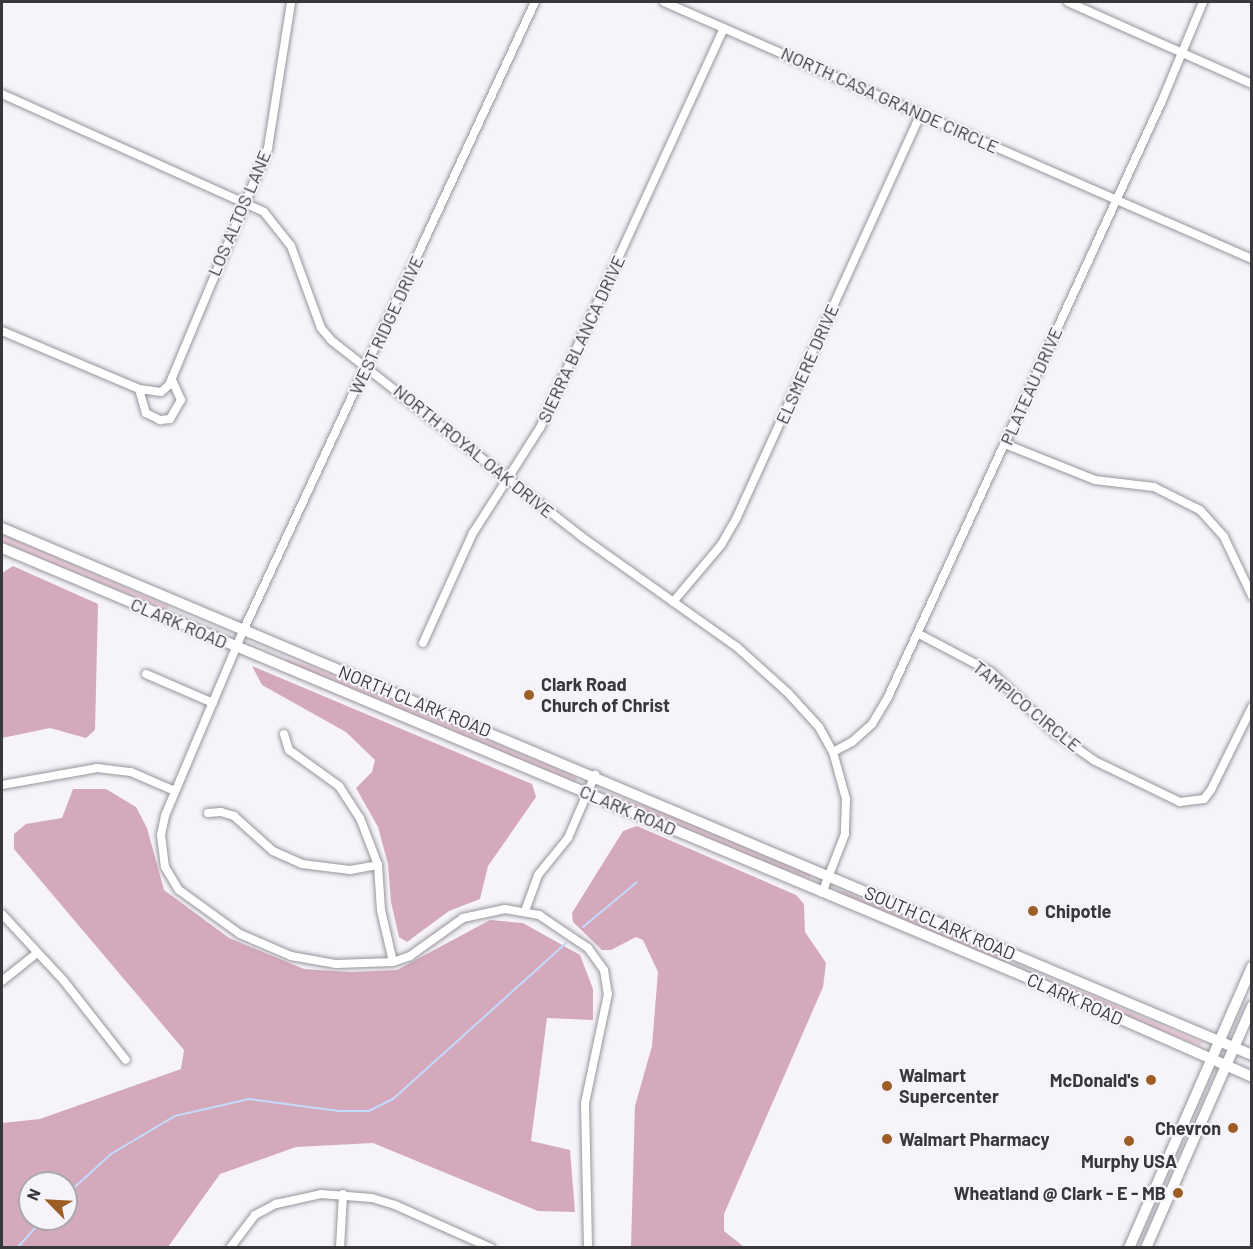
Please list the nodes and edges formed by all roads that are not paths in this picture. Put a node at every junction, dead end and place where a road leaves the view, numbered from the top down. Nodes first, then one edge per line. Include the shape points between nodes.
1 (291, 2) edge
2 (536, 2) edge
3 (664, 2) edge
4 (1068, 2) edge
5 (1203, 2) edge
6 (1085, 6) edge
7 (724, 27) junction
8 (1180, 52) junction
9 (1251, 84) edge
10 (2, 94) edge
11 (921, 113) junction
12 (1116, 200) junction
13 (244, 201) junction
14 (1251, 259) edge
15 (2, 331) edge
16 (367, 366) junction
17 (172, 380) junction
18 (139, 389) junction
19 (1005, 444) junction
20 (508, 480) junction
21 (2, 528) edge
22 (2, 548) edge
23 (1251, 593) edge
24 (673, 602) junction
25 (243, 631) junction
26 (918, 634) junction
27 (423, 643) dead end
28 (236, 648) junction
29 (146, 674) dead end
30 (213, 703) junction
31 (1251, 707) edge
32 (284, 734) dead end
33 (833, 752) junction
34 (595, 776) junction
35 (2, 785) edge
36 (176, 791) junction
37 (588, 793) junction
38 (208, 813) dead end
39 (378, 864) junction
40 (828, 876) junction
41 (822, 893) junction
42 (525, 911) junction
43 (2, 914) edge
44 (36, 954) junction
45 (1025, 960) junction
46 (393, 962) junction
47 (1251, 967) edge
48 (1019, 974) junction
49 (2, 981) edge
50 (1251, 1006) edge
51 (1219, 1041) junction
52 (1234, 1047) junction
53 (1251, 1055) edge
54 (126, 1060) dead end
55 (1211, 1060) junction
56 (1225, 1066) junction
57 (1251, 1077) edge
58 (343, 1194) junction
59 (1148, 1203) junction
60 (1163, 1209) junction
61 (230, 1248) edge
62 (340, 1248) edge
63 (491, 1248) edge
64 (588, 1248) edge
65 (1129, 1248) edge
66 (1146, 1248) edge

1 - 13 street, LOS ALTOS LANE via 274,125 261,167
2 - 16 street, WEST RIDGE DRIVE
3 - 7 street, NORTH CASA GRANDE CIRCLE
4 - 6 street
5 - 8 street, PLATEAU DRIVE
6 - 8 street
7 - 11 street, NORTH CASA GRANDE CIRCLE
7 - 20 street, SIERRA BLANCA DRIVE via 540,428
8 - 9 street
8 - 12 street, PLATEAU DRIVE
10 - 13 street, NORTH ROYAL OAK DRIVE
11 - 12 street, NORTH CASA GRANDE CIRCLE
11 - 24 street, ELSMERE DRIVE via 737,517 721,545
12 - 14 street, NORTH CASA GRANDE CIRCLE
12 - 19 street, PLATEAU DRIVE
13 - 16 street, NORTH ROYAL OAK DRIVE via 264,212 286,237 321,328
13 - 17 street, LOS ALTOS LANE
15 - 18 street
16 - 20 street, NORTH ROYAL OAK DRIVE
16 - 25 street, WEST RIDGE DRIVE
17 - 18 street via 161,392
17 - 18 street via 181,400 170,419 160,420 146,413
19 - 23 street via 1095,480 1154,487 1200,510 1224,537
19 - 26 street, PLATEAU DRIVE
20 - 24 street, NORTH ROYAL OAK DRIVE
20 - 27 street, SIERRA BLANCA DRIVE via 473,533
21 - 25 main road, NORTH CLARK ROAD
22 - 28 main road, CLARK ROAD
24 - 33 street, NORTH ROYAL OAK DRIVE via 736,647 788,693 819,728
25 - 28 street, WEST RIDGE DRIVE
25 - 34 main road, NORTH CLARK ROAD
26 - 31 street, TAMPICO CIRCLE via 991,672 1054,732 1095,761 1180,802 1204,799 1211,790
26 - 33 street, PLATEAU DRIVE via 872,724
28 - 30 street, WEST RIDGE DRIVE
28 - 37 main road, CLARK ROAD
29 - 30 street
30 - 36 street, WEST RIDGE DRIVE
32 - 39 street via 289,750 328,776 350,799
33 - 40 street, NORTH ROYAL OAK DRIVE via 846,799 846,817 845,834
34 - 37 street
34 - 40 main road, NORTH CLARK ROAD
35 - 36 street via 97,768 132,772
36 - 46 street, WEST RIDGE DRIVE via 165,816 162,852 171,879 189,900 240,934 291,956 336,964
37 - 41 main road, CLARK ROAD
37 - 42 street via 568,838 538,875
38 - 39 street via 234,816 273,851 302,864 350,870
39 - 46 street via 381,910
40 - 41 street, NORTH ROYAL OAK DRIVE
40 - 45 main road, SOUTH CLARK ROAD
41 - 48 main road, CLARK ROAD
42 - 46 street via 483,911 463,918 410,956
42 - 64 street via 554,922 588,948 608,982 607,1009 585,1103
43 - 44 street
44 - 49 street
44 - 54 street via 64,981
45 - 48 main road
45 - 51 main road, SOUTH CLARK ROAD
47 - 51 main road
48 - 55 main road, CLARK ROAD
50 - 52 main road
51 - 52 main road, SOUTH CLARK ROAD
51 - 55 main road
52 - 53 main road, SOUTH CLARK ROAD
52 - 56 main road
55 - 56 main road, CLARK ROAD
55 - 59 main road
56 - 57 main road, CLARK ROAD
56 - 60 main road
58 - 61 street via 321,1194 276,1204 255,1215
58 - 62 street
58 - 63 street via 395,1205
59 - 60 main road
59 - 65 main road
60 - 66 main road

